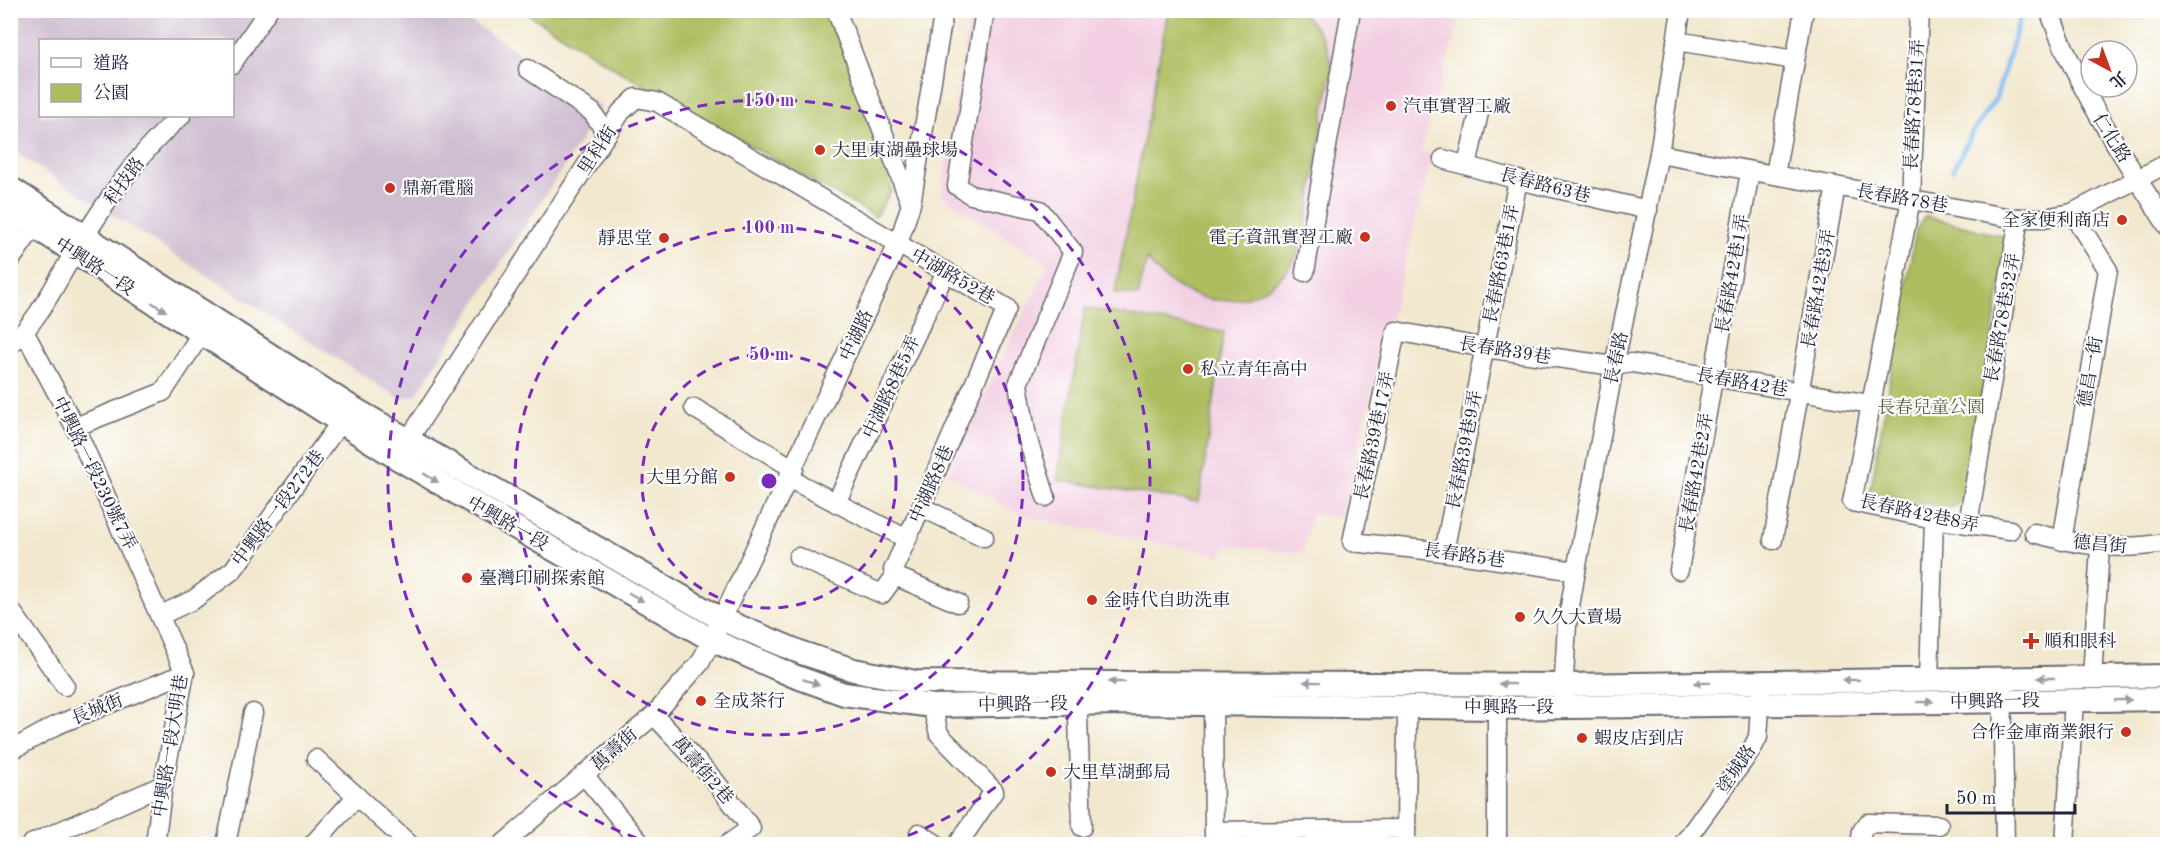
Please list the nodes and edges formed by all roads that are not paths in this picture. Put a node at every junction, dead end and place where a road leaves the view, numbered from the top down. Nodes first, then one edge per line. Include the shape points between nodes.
1 (268, 10) edge
2 (836, 10) edge
3 (944, 10) edge
4 (985, 10) edge
5 (1351, 10) edge
6 (1682, 10) edge
7 (1804, 10) edge
8 (1919, 10) edge
9 (2049, 10) edge
10 (1677, 41) junction
11 (1795, 60) junction
12 (234, 61) edge
13 (528, 69) dead end
14 (1479, 113) dead end
15 (180, 117) edge
16 (607, 134) junction
17 (1659, 154) junction
18 (1443, 159) dead end
19 (2168, 162) edge
20 (1467, 165) junction
21 (1750, 171) junction
22 (1775, 175) junction
23 (2138, 179) junction
24 (1518, 180) junction
25 (1836, 186) junction
26 (10, 188) edge
27 (1911, 199) junction
28 (911, 204) junction
29 (1648, 210) junction
30 (10, 211) edge
31 (2072, 213) junction
32 (2019, 218) junction
33 (34, 226) junction
34 (2168, 228) edge
35 (898, 244) junction
36 (79, 245) junction
37 (10, 261) edge
38 (946, 271) junction
39 (1305, 272) dead end
40 (1007, 308) joint
41 (1396, 331) joint
42 (25, 333) junction
43 (201, 334) junction
44 (10, 345) edge
45 (1485, 348) junction
46 (1614, 366) junction
47 (1714, 377) junction
48 (1799, 392) junction
49 (1870, 404) junction
50 (694, 408) dead end
51 (347, 415) junction
52 (75, 427) junction
53 (403, 448) junction
54 (792, 474) junction
55 (1046, 497) dead end
56 (836, 503) junction
57 (921, 507) junction
58 (1934, 519) junction
59 (1968, 524) junction
60 (2010, 530) dead end
61 (2034, 533) dead end
62 (984, 537) dead end
63 (907, 539) junction
64 (1773, 540) dead end
65 (2062, 541) junction
66 (1352, 542) joint
67 (2168, 542) edge
68 (2100, 547) junction
69 (1444, 552) junction
70 (798, 557) dead end
71 (1679, 570) dead end
72 (1576, 571) junction
73 (895, 576) junction
74 (958, 603) dead end
75 (10, 609) edge
76 (161, 615) junction
77 (721, 619) junction
78 (712, 640) junction
79 (185, 673) junction
80 (2168, 676) edge
81 (2002, 678) junction
82 (2092, 678) junction
83 (1929, 679) junction
84 (1213, 681) junction
85 (65, 686) dead end
86 (1076, 693) junction
87 (1761, 694) junction
88 (1563, 696) junction
89 (2168, 699) edge
90 (2074, 700) junction
91 (2001, 701) junction
92 (1213, 704) junction
93 (932, 706) junction
94 (1407, 706) junction
95 (1497, 708) junction
96 (253, 713) dead end
97 (654, 715) junction
98 (10, 751) edge
99 (316, 759) dead end
100 (584, 775) junction
101 (163, 785) junction
102 (357, 796) junction
103 (1939, 825) dead end
104 (1082, 826) dead end
105 (919, 833) dead end
106 (1406, 837) edge
107 (1214, 838) edge
108 (1309, 838) edge
109 (31, 844) edge
110 (155, 844) edge
111 (226, 844) edge
112 (314, 844) edge
113 (409, 844) edge
114 (503, 844) edge
115 (641, 844) edge
116 (728, 844) edge
117 (936, 844) edge
118 (958, 844) edge
119 (1497, 844) edge
120 (1683, 844) edge
121 (1860, 844) edge
122 (2005, 844) edge
123 (2065, 844) edge

1 - 12 street
2 - 28 street
3 - 28 street, 中湖路
4 - 55 street via 957,186 971,195 1040,210 1073,252 1018,384 1027,437
5 - 39 street
6 - 10 street, 長春路
7 - 11 street
8 - 27 street, 長春路78巷31弄
9 - 23 street, 仁化路 via 2075,75
10 - 11 street
10 - 17 street, 長春路
11 - 22 street
13 - 16 street via 592,112
14 - 20 street
15 - 36 street, 科技路 via 156,137
16 - 35 street, 里科街 via 636,98 657,102
16 - 53 street, 里科街
17 - 21 street, 長春路78巷
17 - 29 street, 長春路
18 - 20 street, 長春路63巷
19 - 23 street, 長春路78巷
20 - 24 street, 長春路63巷
21 - 22 street, 長春路78巷
21 - 47 street, 長春路42巷1弄
22 - 25 street, 長春路78巷
23 - 31 street, 長春路78巷
23 - 34 street, 仁化路
24 - 29 street, 長春路63巷
24 - 45 street, 長春路63巷1弄
25 - 27 street, 長春路78巷
25 - 48 street, 長春路42巷3弄
26 - 36 main road, 中興路一段
27 - 32 street, 長春路78巷
27 - 49 street, 長春路78巷31弄
28 - 35 street, 中湖路
29 - 46 street, 長春路
30 - 33 main road, 中興路一段
31 - 32 street, 長春路78巷
31 - 65 street, 德昌一街 via 2108,270
32 - 59 street, 長春路78巷32弄
33 - 36 main road, 中興路一段
33 - 37 street
35 - 38 street, 中湖路52巷
35 - 54 street, 中湖路
36 - 42 street, 科技路
36 -> 43 main road, 中興路一段
36 - 51 main road, 中興路一段
38 - 40 street, 中湖路52巷
38 - 56 street, 中湖路8巷5弄
40 - 57 street, 中湖路8巷
41 - 45 street, 長春路39巷
41 - 66 street, 長春路39巷17弄
42 - 44 street, 科技路
42 - 52 street, 中興路一段230號7弄
43 - 51 main road, 中興路一段
43 - 52 street via 163,392
45 - 46 street, 長春路39巷
45 - 69 street, 長春路39巷9弄
46 - 47 street, 長春路42巷 via 1632,363
46 - 72 street, 長春路
47 - 48 street, 長春路42巷
47 - 71 street, 長春路42巷2弄
48 - 49 street, 長春路42巷
48 - 64 street, 長春路42巷3弄
49 - 58 street, 長春路42巷8弄 via 1852,501
50 - 54 street, 中湖路8巷
51 - 53 main road, 中興路一段
51 - 76 street, 中興路一段272巷 via 232,570 193,600
52 - 76 street, 中興路一段230號7弄
53 - 77 main road, 中興路一段
53 -> 78 main road, 中興路一段
54 - 56 street, 中湖路8巷
54 - 77 street, 中湖路
56 - 63 street, 中湖路8巷
57 - 62 street
57 - 63 street, 中湖路8巷
58 - 59 street, 長春路42巷8弄
58 - 83 street
59 - 60 street, 長春路42巷8弄
61 - 65 street, 德昌街
63 - 73 street via 893,570
65 - 68 street, 德昌街
66 - 69 street, 長春路5巷
67 - 68 street, 德昌街 via 2144,547
68 - 82 street
69 - 72 street, 長春路5巷
70 - 73 street via 882,594
72 - 88 street, 長春路
73 - 74 street
75 - 85 street
76 - 79 street, 中興路一段大明巷
77 - 78 street, 中湖路
77 - 86 main road, 中興路一段 via 802,653 916,682
78 -> 93 main road, 中興路一段 via 844,694
78 - 97 street, 萬壽街 via 700,663
79 - 98 street, 長城街 via 57,725
79 - 101 street, 中興路一段大明巷
80 - 82 main road, 中興路一段
82 -> 81 main road, 中興路一段
81 - 83 main road, 中興路一段
81 - 91 street
83 -> 87 main road, 中興路一段
84 -> 86 main road, 中興路一段
88 -> 84 main road, 中興路一段
84 - 92 street
86 - 92 main road, 中興路一段
86 - 93 main road, 中興路一段
86 - 104 street
87 - 88 main road, 中興路一段
87 -> 91 main road, 中興路一段
87 - 120 street, 塗城路 via 1758,737 1752,749
88 - 95 main road, 中興路一段
90 -> 89 main road, 中興路一段
90 - 91 main road, 中興路一段
90 - 123 street
91 - 122 street
92 - 94 main road, 中興路一段
92 - 107 street
93 - 118 street via 939,734 994,790
94 - 95 main road, 中興路一段
94 - 106 street
95 - 119 street
96 - 111 street
97 - 100 street, 萬壽街
97 - 116 street, 萬壽街2巷 via 715,781 751,828
99 - 102 street
100 - 114 street, 萬壽街
100 - 115 street
101 - 109 street
101 - 110 street, 中興路一段大明巷
102 - 112 street
102 - 113 street
103 - 121 street via 1868,823
105 - 117 street
106 - 108 street
107 - 108 street

